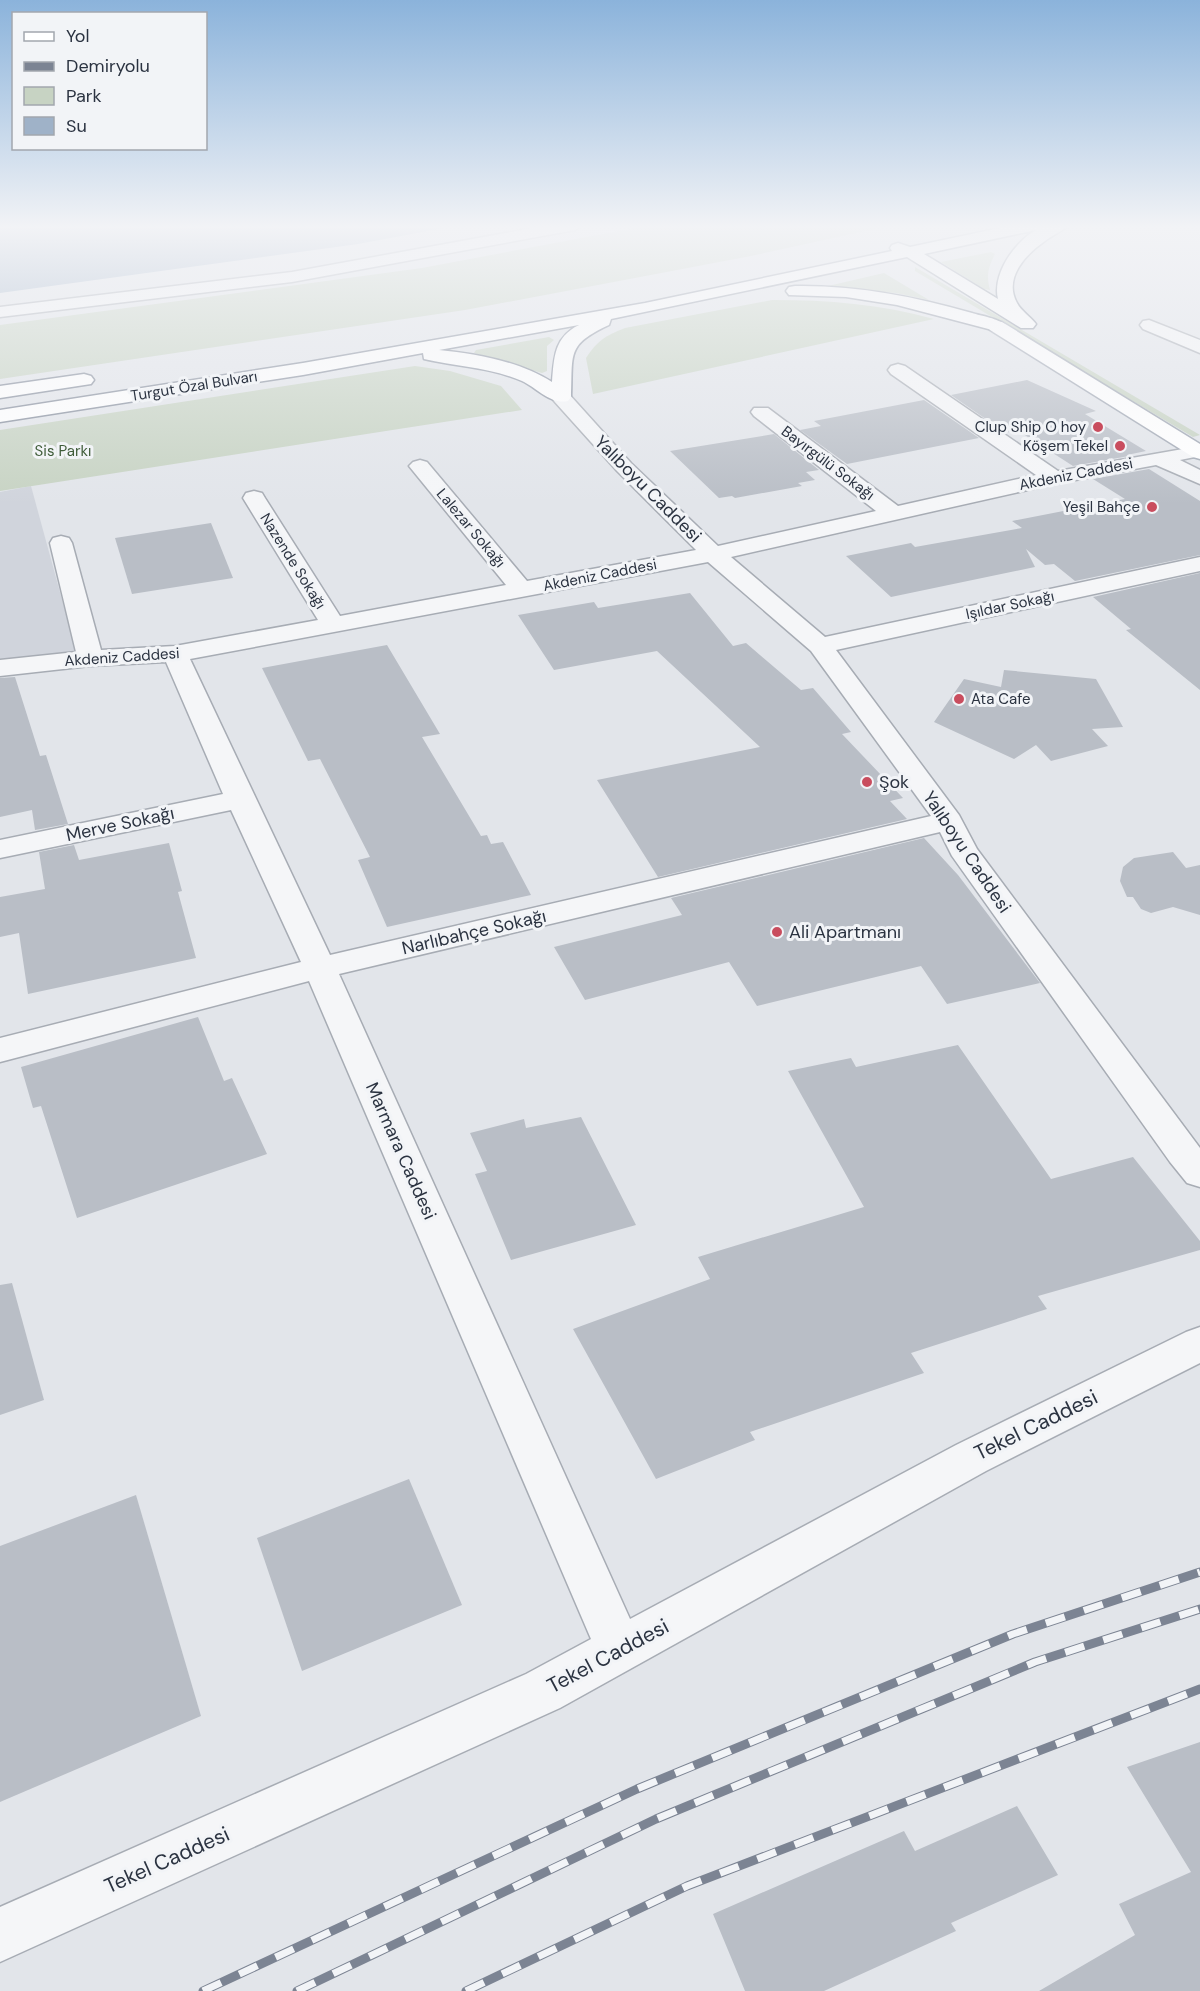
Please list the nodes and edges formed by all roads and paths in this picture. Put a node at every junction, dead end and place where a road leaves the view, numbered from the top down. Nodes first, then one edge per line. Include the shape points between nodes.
1 (590, 318) edge
2 (613, 318) edge
3 (971, 318) edge
4 (982, 318) edge
5 (1017, 318) edge
6 (1021, 318) edge
7 (1027, 324) junction
8 (1149, 325) dead end
9 (996, 326) junction
10 (1200, 347) edge
11 (1068, 349) dead end
12 (375, 357) junction
13 (898, 370) dead end
14 (101, 378) dead end
15 (0, 392) edge
16 (561, 397) junction
17 (761, 412) dead end
18 (0, 416) edge
19 (1198, 452) edge
20 (1159, 458) junction
21 (420, 466) dead end
22 (1054, 478) junction
23 (1200, 478) edge
24 (254, 498) dead end
25 (894, 513) junction
26 (61, 543) dead end
27 (712, 554) junction
28 (1200, 564) edge
29 (522, 590) junction
30 (333, 625) junction
31 (820, 646) junction
32 (175, 654) junction
33 (90, 658) junction
34 (0, 668) edge
35 (240, 799) junction
36 (949, 821) junction
37 (0, 849) edge
38 (320, 968) junction
39 (0, 1050) edge
40 (1200, 1173) edge
41 (1200, 1344) edge
42 (620, 1651) junction
43 (0, 1935) edge

1 - 12 main road, Turgut Özal Bulvarı
2 - 16 main road via 579,332 564,349
3 - 9 main road
4 - 9 main road
5 - 7 main road
6 - 7 main road
7 - 11 main road
8 - 10 street
9 - 19 main road
12 - 16 main road via 453,357 533,379
12 - 18 main road, Turgut Özal Bulvarı
13 - 22 street
14 - 15 main road
16 - 27 street, Yalıboyu Caddesi
17 - 25 street, Bayırgülü Sokağı
19 - 20 street, Akdeniz Caddesi
20 - 22 street, Akdeniz Caddesi
20 - 23 street
21 - 29 street, Lalezar Sokağı
22 - 25 street, Akdeniz Caddesi
24 - 30 street, Nazende Sokağı
25 - 27 street, Akdeniz Caddesi
26 - 33 street
27 - 29 street, Akdeniz Caddesi
27 - 31 street, Yalıboyu Caddesi
28 - 31 street, Işıldar Sokağı
29 - 30 street, Akdeniz Caddesi
30 - 32 street, Akdeniz Caddesi
31 - 36 street, Yalıboyu Caddesi
32 - 33 street, Akdeniz Caddesi
32 - 35 street, Marmara Caddesi
33 - 34 street, Akdeniz Caddesi
35 - 37 street, Merve Sokağı
35 - 38 street, Marmara Caddesi
36 - 38 street, Narlıbahçe Sokağı
36 - 40 street, Yalıboyu Caddesi via 963,850
38 - 39 street, Narlıbahçe Sokağı
38 - 42 street, Marmara Caddesi
41 - 42 street, Tekel Caddesi via 971,1458
42 - 43 street, Tekel Caddesi via 543,1691

